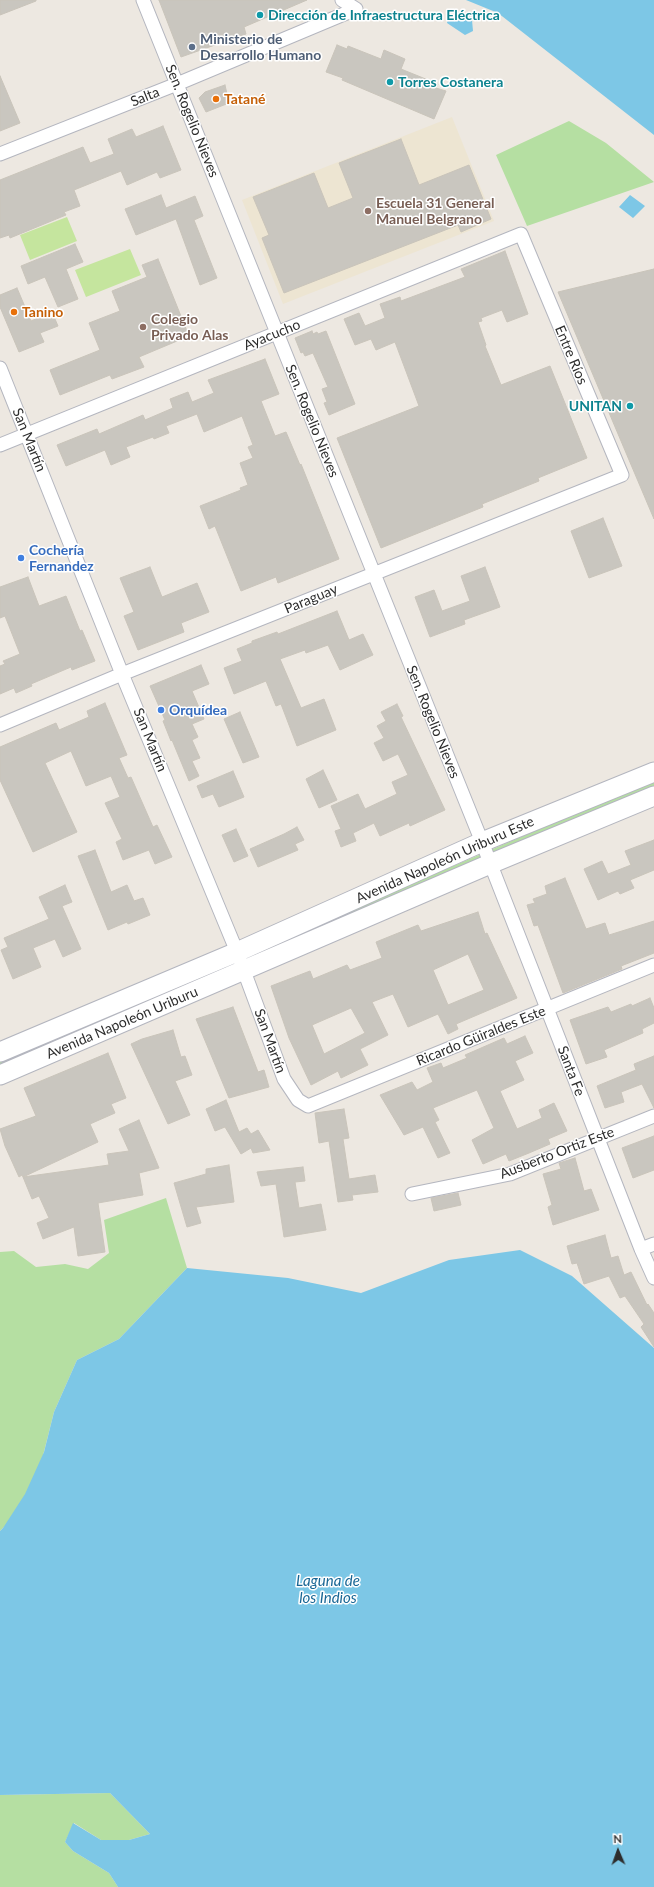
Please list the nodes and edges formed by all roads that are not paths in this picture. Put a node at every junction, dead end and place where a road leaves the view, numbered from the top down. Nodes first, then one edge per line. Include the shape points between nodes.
1 (143, 0) edge
2 (342, 0) edge
3 (177, 84) junction
4 (0, 154) edge
5 (521, 234) joint
6 (276, 333) junction
7 (0, 368) edge
8 (27, 435) junction
9 (0, 445) edge
10 (622, 475) joint
11 (374, 574) junction
12 (122, 674) junction
13 (0, 725) edge
14 (654, 772) edge
15 (654, 796) edge
16 (482, 842) junction
17 (490, 864) junction
18 (237, 952) junction
19 (654, 965) edge
20 (244, 971) junction
21 (547, 1009) junction
22 (0, 1052) edge
23 (0, 1075) edge
24 (308, 1106) joint
25 (654, 1116) edge
26 (598, 1139) junction
27 (412, 1194) dead end
28 (654, 1244) edge
29 (641, 1249) junction
30 (654, 1278) edge

1 - 3 street, Sen. Rogelio Nieves
2 - 3 street, Salta via 356,9
3 - 4 street, Salta
3 - 6 street, Sen. Rogelio Nieves
5 - 6 street, Ayacucho
5 - 10 street, Entre Ríos
6 - 8 street, Ayacucho
6 - 11 street, Sen. Rogelio Nieves
7 - 8 street, San Martín
8 - 9 street, Ayacucho
8 - 12 street, San Martín
10 - 11 street, Paraguay
11 - 12 street, Paraguay
11 - 16 street, Sen. Rogelio Nieves
12 - 13 street, Paraguay
12 - 18 street, San Martín
14 - 16 main road, Avenida Napoleón Uriburu Este
15 - 17 main road, Avenida Napoleón Uriburu Este
16 - 17 street, Sen. Rogelio Nieves
16 - 18 main road, Avenida Napoleón Uriburu Este
17 - 20 main road, Avenida Napoleón Uriburu Este
17 - 21 street, Santa Fe
18 - 20 street, San Martín
18 - 22 main road, Avenida Napoleón Uriburu
19 - 21 street, Ricardo Güiraldes Este
20 - 23 main road, Avenida Napoleón Uriburu
20 - 24 street, San Martín via 284,1079 298,1100
21 - 24 street, Ricardo Güiraldes Este
21 - 26 street, Santa Fe
25 - 26 street, Ausberto Ortiz Este
26 - 27 street, Ausberto Ortiz Este via 510,1174
26 - 29 street, Santa Fe
28 - 29 street
29 - 30 street, Santa Fe

